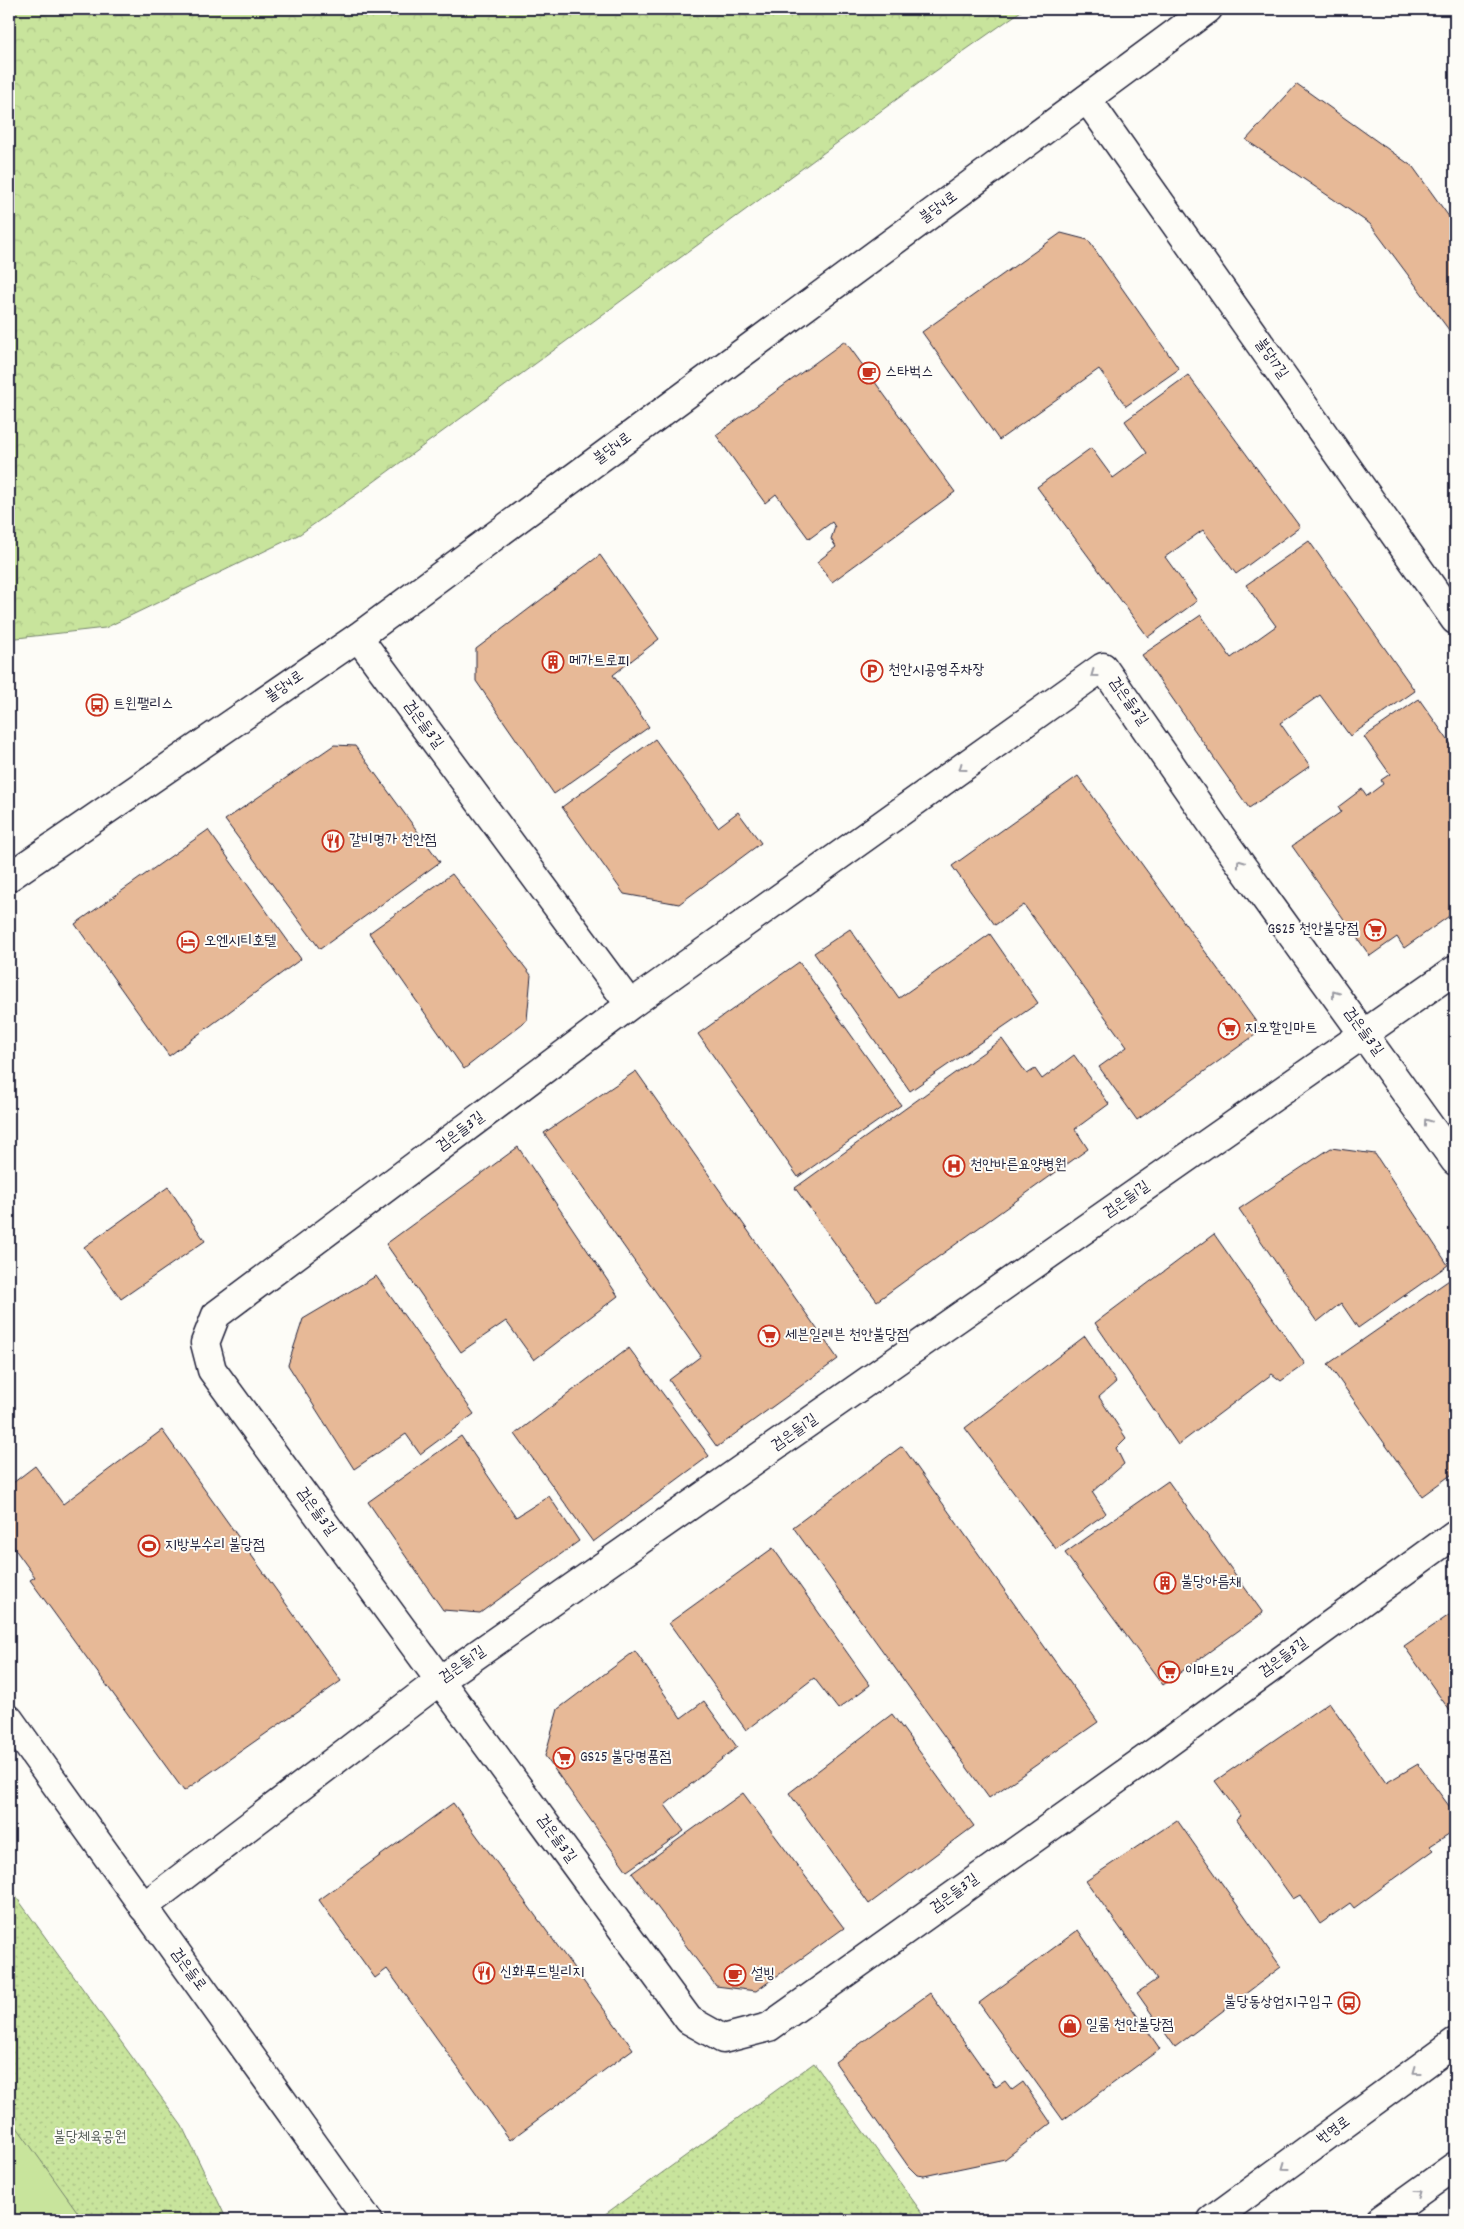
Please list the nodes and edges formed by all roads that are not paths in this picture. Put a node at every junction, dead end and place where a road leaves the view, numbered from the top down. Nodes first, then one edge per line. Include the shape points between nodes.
1 (1208, 9) edge
2 (1087, 99) junction
3 (1455, 620) edge
4 (358, 637) junction
5 (9, 877) edge
6 (1455, 970) edge
7 (630, 1005) junction
8 (1364, 1034) junction
9 (1455, 1161) edge
10 (1455, 1534) edge
11 (440, 1681) junction
12 (9, 1718) edge
13 (143, 1906) junction
14 (1455, 2042) edge
15 (1455, 2166) edge
16 (368, 2220) edge
17 (1212, 2220) edge
18 (1380, 2220) edge

1 - 2 street, 불당4로
2 - 3 street, 불당17길
2 - 4 street, 불당4로
4 - 5 street, 불당4로
4 - 7 street, 검은들3길
6 - 8 street, 검은들1길
8 -> 7 street, 검은들3길 via 1103,667
7 - 11 street, 검은들3길 via 216,1315 206,1343 212,1370
9 -> 8 street, 검은들3길
8 - 11 street, 검은들1길
10 - 11 street, 검은들3길 via 769,2028 723,2039 689,2020
11 - 13 street, 검은들1길
12 - 13 street, 검은들로
13 - 16 street, 검은들로
14 -> 17 street, 번영로
18 -> 15 street

